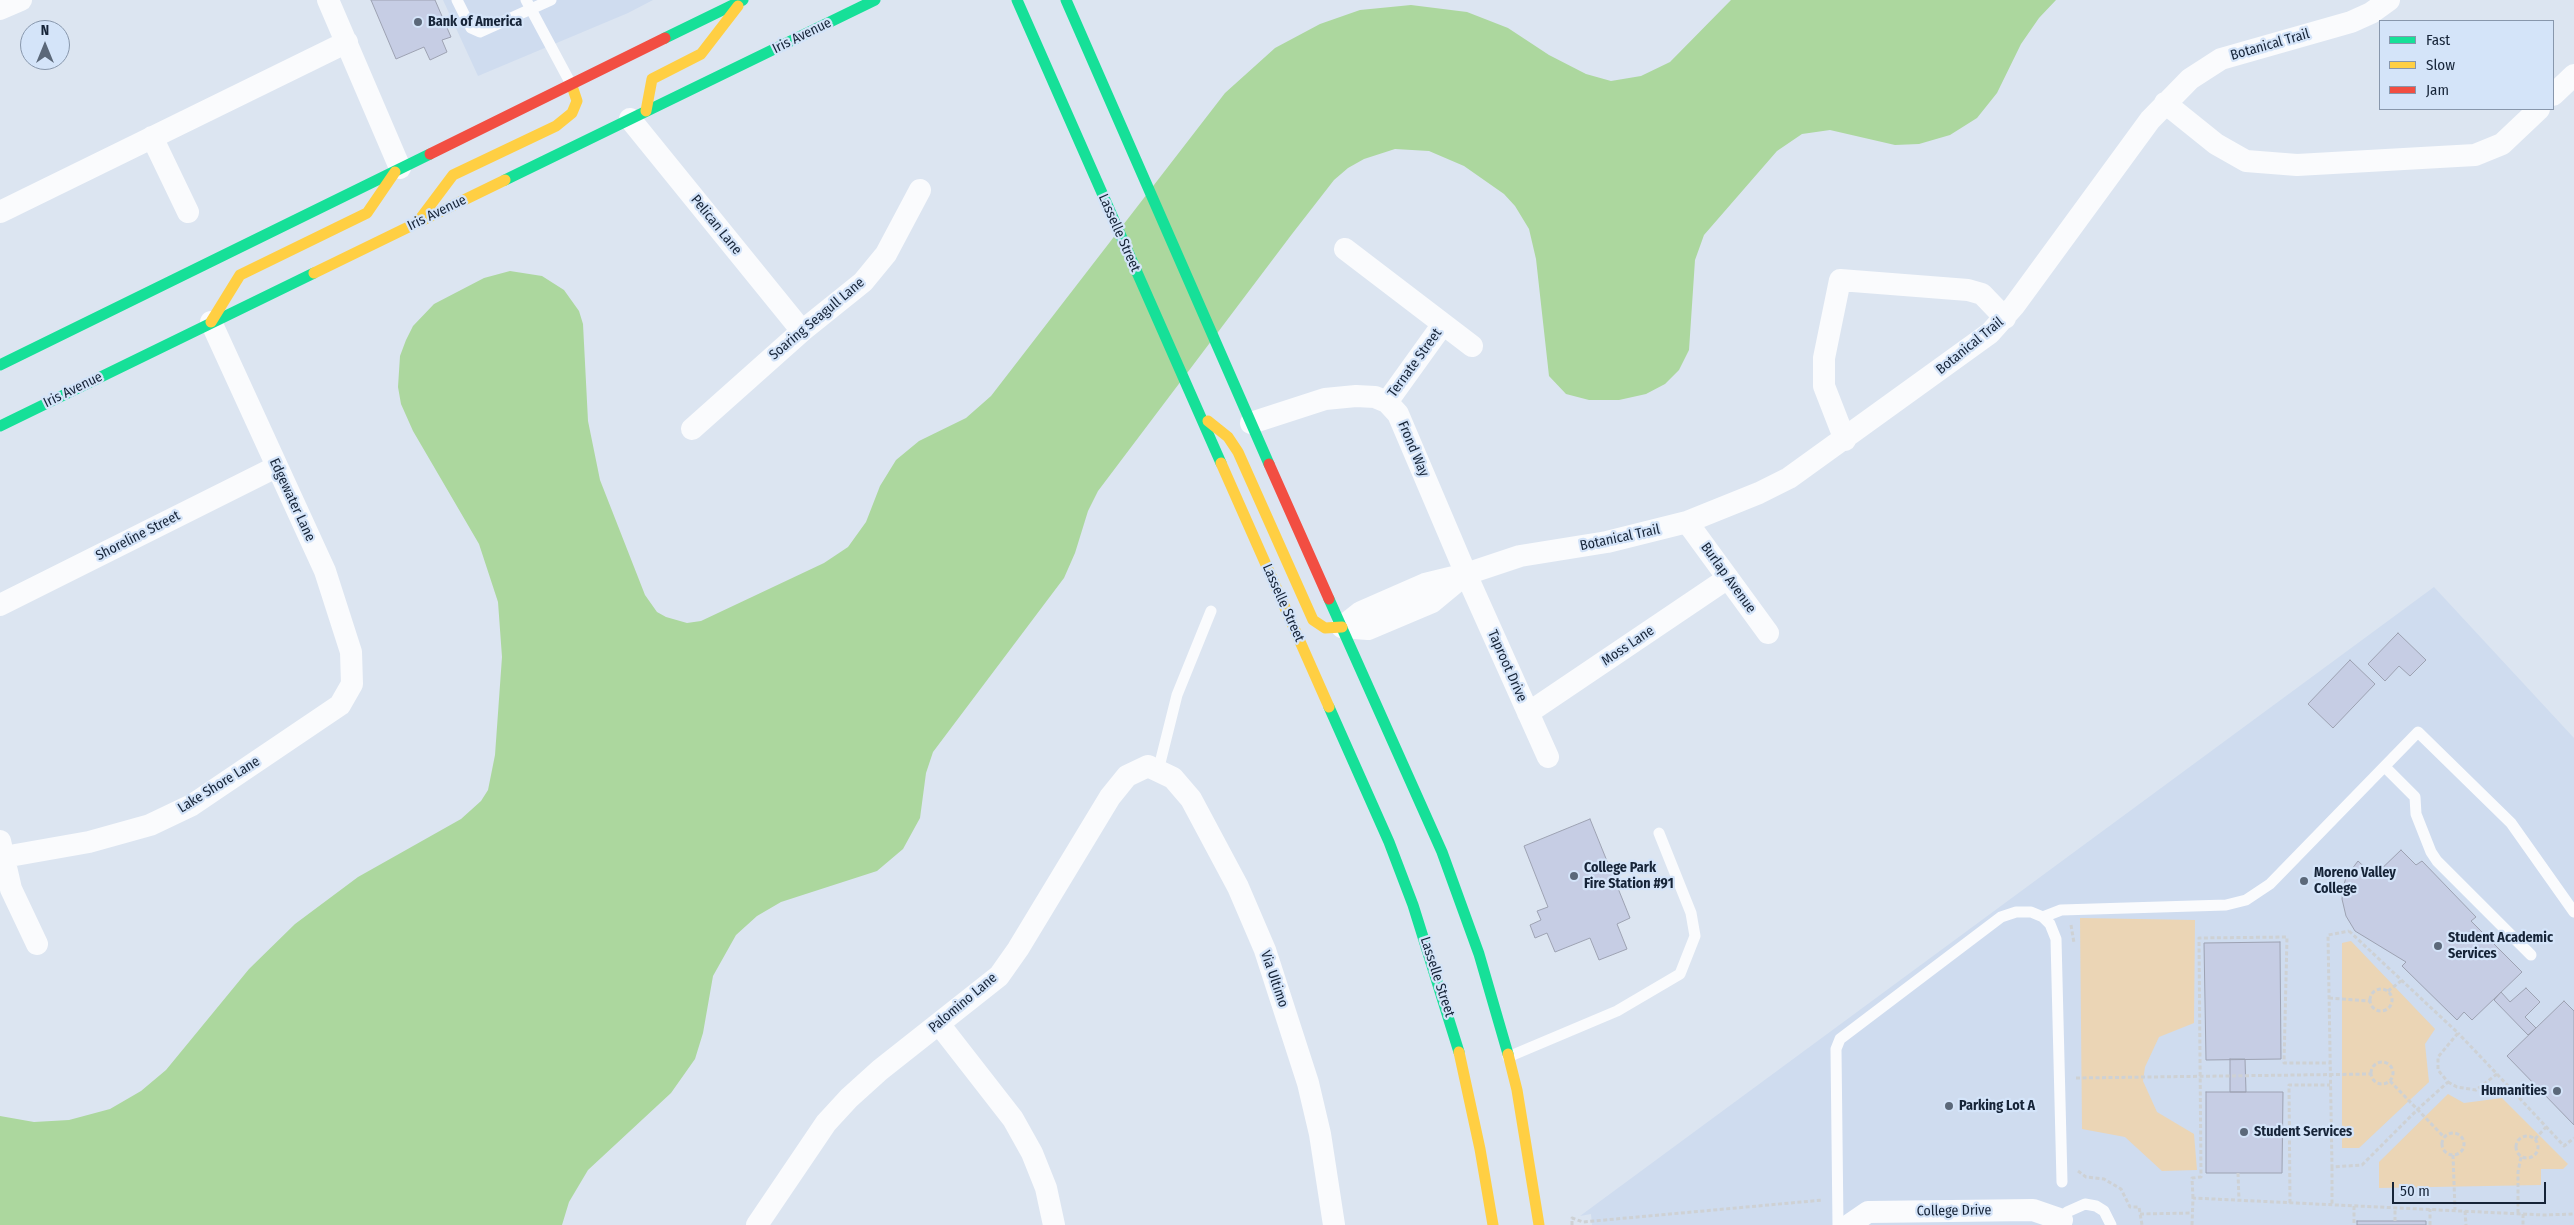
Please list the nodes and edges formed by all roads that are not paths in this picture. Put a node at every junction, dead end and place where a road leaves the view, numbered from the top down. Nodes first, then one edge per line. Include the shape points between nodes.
1 (21, 0) edge
2 (328, 0) edge
3 (457, 0) edge
4 (551, 0) edge
5 (743, 0) edge
6 (875, 0) edge
7 (1017, 0) edge
8 (1066, 0) edge
9 (2389, 0) edge
10 (528, 4) edge
11 (0, 9) edge
12 (347, 42) junction
13 (2574, 75) edge
14 (572, 86) junction
15 (2554, 95) edge
16 (2165, 103) junction
17 (2538, 110) edge
18 (638, 115) junction
19 (152, 137) junction
20 (398, 169) junction
21 (920, 190) dead end
22 (0, 212) edge
23 (188, 212) dead end
24 (418, 222) junction
25 (1345, 249) dead end
26 (2005, 318) junction
27 (211, 322) junction
28 (1443, 324) junction
29 (802, 331) junction
30 (1472, 346) dead end
31 (1, 362) edge
32 (1387, 402) junction
33 (1200, 416) junction
34 (1251, 423) junction
35 (0, 426) edge
36 (692, 429) dead end
37 (1845, 440) junction
38 (276, 467) junction
39 (1687, 522) junction
40 (1466, 574) junction
41 (1728, 578) junction
42 (0, 605) edge
43 (1211, 611) dead end
44 (1342, 627) junction
45 (1768, 633) dead end
46 (352, 684) joint
47 (1528, 713) junction
48 (1548, 757) dead end
49 (2385, 767) junction
50 (1153, 769) junction
51 (1659, 833) dead end
52 (2, 849) edge
53 (2574, 912) edge
54 (2042, 917) junction
55 (37, 944) dead end
56 (2531, 955) dead end
57 (939, 1024) junction
58 (1508, 1056) junction
59 (2062, 1182) dead end
60 (2061, 1223) edge
61 (757, 1225) edge
62 (1054, 1225) edge
63 (1334, 1225) edge
64 (1493, 1225) edge
65 (1539, 1225) edge
66 (1838, 1225) edge
67 (1849, 1225) edge
68 (2111, 1225) edge

1 - 11 street
2 - 12 street
3 - 10 lane via 471,28 480,32
4 - 10 lane
5 - 14 main road
5 - 18 main road via 701,54 652,79
6 - 18 main road, Iris Avenue
7 - 33 main road, Lasselle Street
8 - 34 main road
9 - 16 street, Botanical Trail via 2351,22 2221,59 2190,79
10 - 14 lane
12 - 19 street
12 - 20 street
13 - 15 street
14 - 20 main road
14 - 24 main road via 577,101 572,113 556,126 453,176
16 - 17 street via 2216,144 2246,161 2297,164 2475,155 2502,144
16 - 26 street, Botanical Trail
18 - 24 main road, Iris Avenue
18 - 29 street, Pelican Lane
19 - 22 street
19 - 23 street
20 - 27 main road via 367,213 240,275
20 - 31 main road
21 - 29 street, Soaring Seagull Lane via 886,254 875,268 863,282
24 - 27 main road, Iris Avenue
25 - 28 street
26 - 37 street, Botanical Trail via 1969,350
26 - 37 street via 1982,294 1968,290 1840,280 1824,358 1824,386
27 - 35 main road, Iris Avenue
27 - 38 street, Edgewater Lane
28 - 30 street
28 - 32 street, Ternate Street
29 - 36 street, Soaring Seagull Lane
32 - 34 street via 1375,397 1356,396 1325,399
32 - 40 street, Frond Way via 1398,414
33 - 44 main road via 1228,437 1238,452 1313,620 1325,628
33 - 64 main road, Lasselle Street via 1414,905 1454,1033 1480,1148
34 - 44 main road
37 - 39 street, Botanical Trail via 1766,490
38 - 42 street, Shoreline Street
38 - 46 street, Edgewater Lane via 325,571 350,652
39 - 40 street, Botanical Trail via 1607,542 1520,556
39 - 41 street, Burlap Avenue
40 - 44 street, Botanical Trail via 1425,584 1361,612
40 - 47 street, Taproot Drive
41 - 45 street, Burlap Avenue
41 - 47 street, Moss Lane
43 - 50 lane via 1177,695
44 - 58 main road via 1442,852 1479,954
46 - 52 street, Lake Shore Lane via 340,705 192,805 142,828 90,842
47 - 48 street, Taproot Drive
49 - 53 lane via 2418,732 2511,823
49 - 54 lane via 2270,884 2246,900 2226,905 2061,910
49 - 56 lane via 2415,797 2416,814 2437,861
50 - 57 street, Palomino Lane via 1127,776 1110,797 999,976
50 - 63 street, Via Ultimo via 1173,778 1191,799 1238,887 1265,950 1308,1083 1320,1134
51 - 58 lane via 1691,913 1694,936 1680,974 1617,1011
52 - 55 street via 11,889
54 - 59 lane via 2050,924 2056,939
54 - 66 lane via 2031,912 2001,917 1840,1040 1836,1049
57 - 61 street, Palomino Lane via 880,1070 826,1122
57 - 62 street via 1013,1120 1032,1153 1046,1188
58 - 65 main road via 1517,1090
60 - 67 street, College Drive via 2033,1210 1868,1212
60 - 68 lane via 2067,1212 2085,1204 2104,1211

